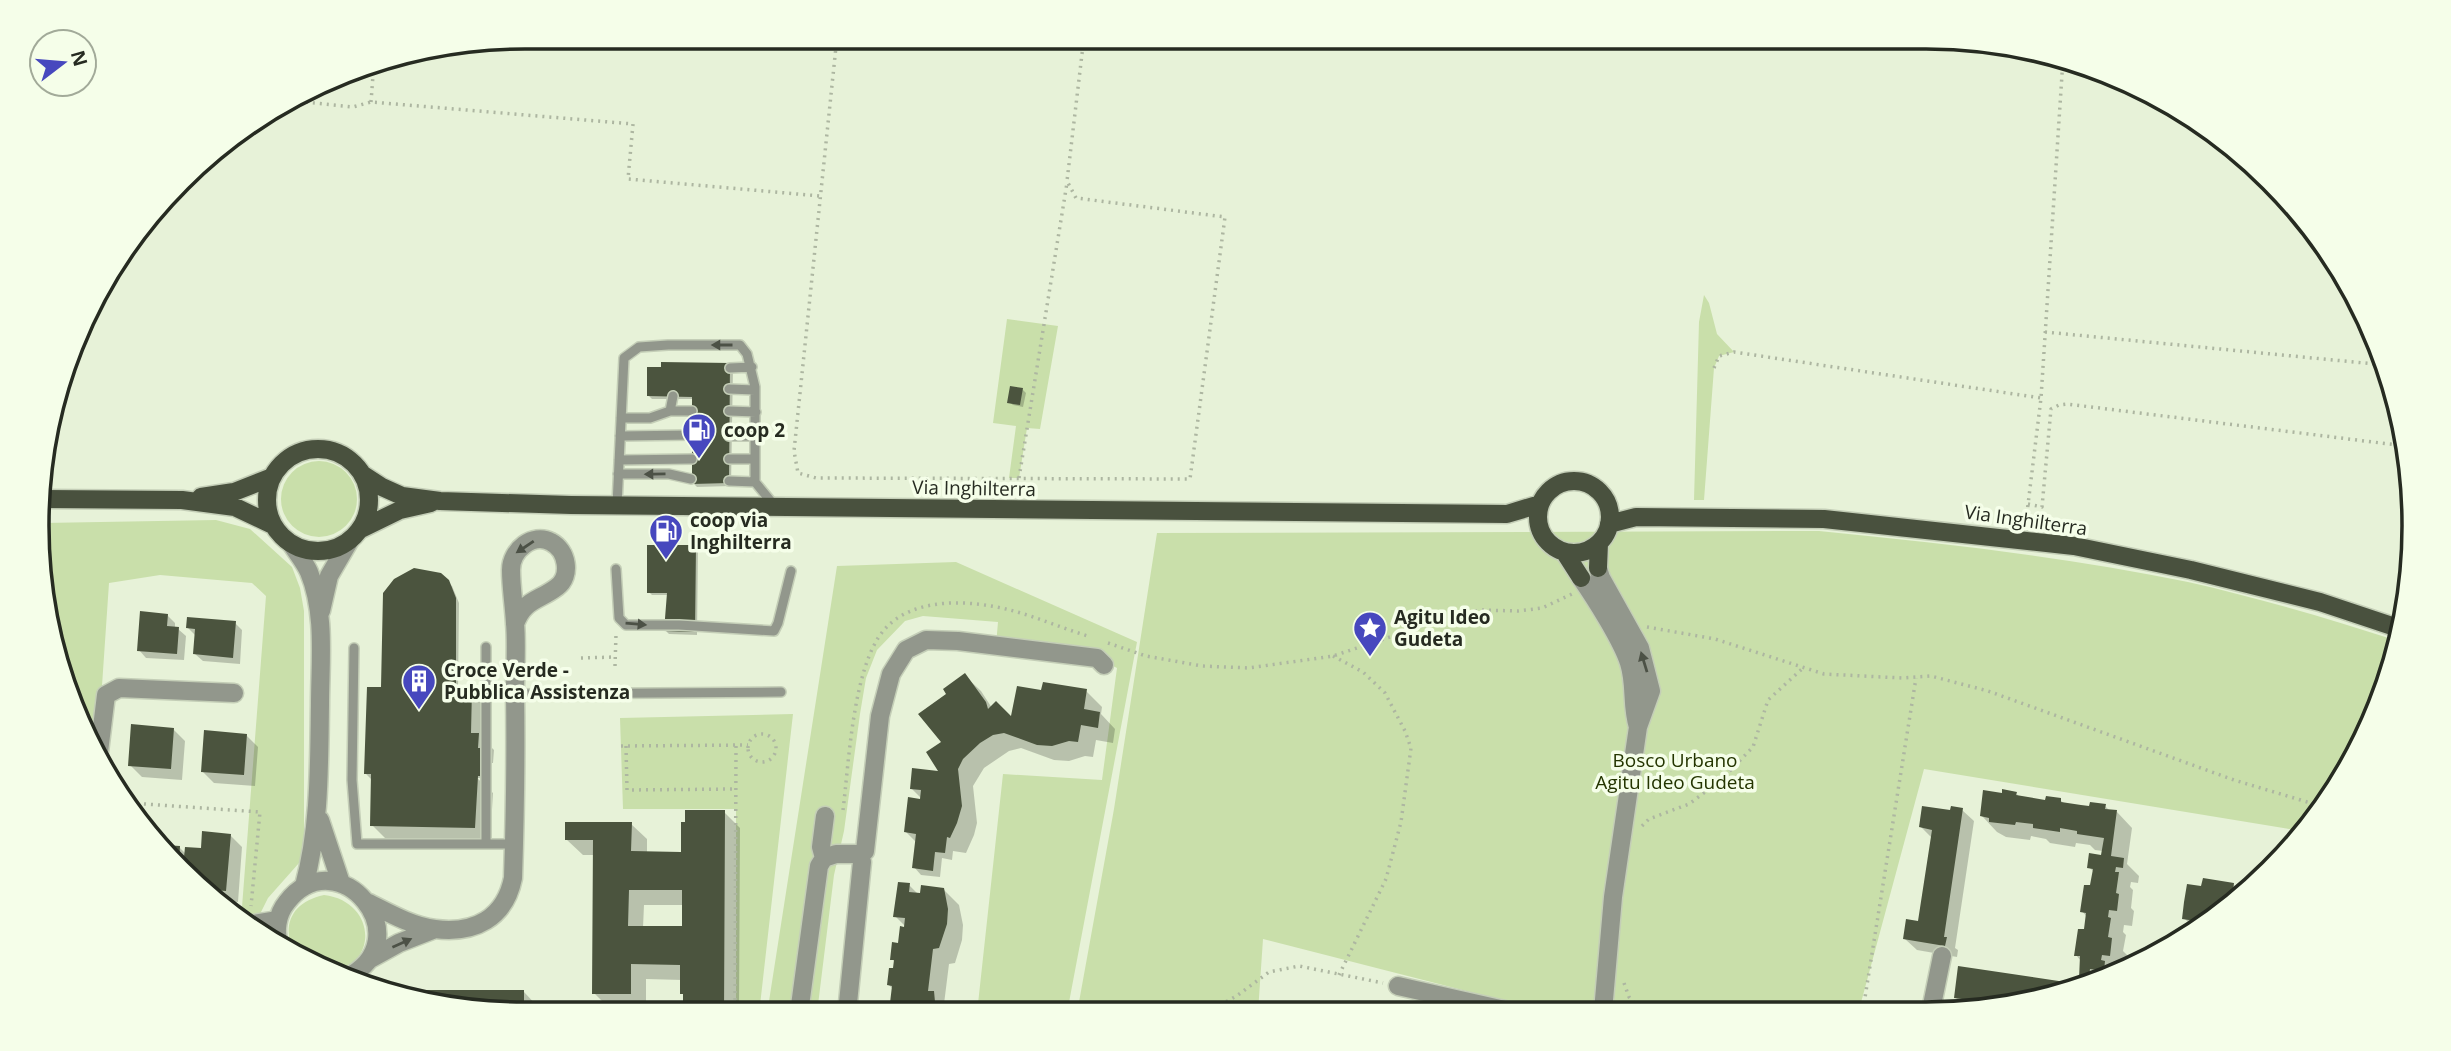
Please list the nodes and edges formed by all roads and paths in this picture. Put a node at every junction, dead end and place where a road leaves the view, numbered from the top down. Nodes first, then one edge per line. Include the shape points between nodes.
1 (836, 49) edge
2 (1083, 49) edge
3 (2062, 69) edge
4 (373, 74) edge
5 (307, 102) edge
6 (371, 102) junction
7 (1067, 181) junction
8 (820, 196) junction
9 (2045, 332) junction
10 (2374, 364) edge
11 (730, 368) dead end
12 (752, 368) junction
13 (1714, 368) dead end
14 (729, 389) dead end
15 (755, 390) junction
16 (673, 396) dead end
17 (2041, 398) junction
18 (670, 411) junction
19 (692, 411) dead end
20 (729, 411) dead end
21 (755, 412) junction
22 (621, 418) junction
23 (620, 436) junction
24 (692, 436) dead end
25 (729, 436) dead end
26 (755, 436) junction
27 (2395, 445) edge
28 (692, 459) dead end
29 (729, 459) dead end
30 (754, 459) junction
31 (619, 460) junction
32 (362, 474) junction
33 (618, 474) junction
34 (272, 477) junction
35 (1019, 478) junction
36 (691, 479) dead end
37 (729, 481) dead end
38 (755, 482) junction
39 (50, 499) edge
40 (182, 500) junction
41 (440, 501) junction
42 (1540, 504) junction
43 (617, 505) junction
44 (2028, 505) junction
45 (775, 507) junction
46 (1507, 514) junction
47 (1608, 515) junction
48 (2026, 521) dead end
49 (273, 525) junction
50 (1539, 528) junction
51 (355, 535) junction
52 (1599, 543) junction
53 (292, 545) junction
54 (1566, 552) junction
55 (1598, 568) joint
56 (616, 569) dead end
57 (791, 571) dead end
58 (1584, 582) junction
59 (319, 618) junction
60 (619, 618) junction
61 (515, 624) junction
62 (1641, 626) dead end
63 (2391, 626) edge
64 (486, 647) dead end
65 (354, 648) dead end
66 (1333, 656) junction
67 (615, 657) junction
68 (581, 658) dead end
69 (1104, 664) dead end
70 (615, 666) dead end
71 (1803, 668) junction
72 (1916, 678) junction
73 (781, 692) dead end
74 (234, 693) dead end
75 (515, 694) junction
76 (1638, 727) junction
77 (100, 740) edge
78 (736, 746) junction
79 (748, 746) junction
80 (736, 789) junction
81 (138, 804) edge
82 (2313, 804) edge
83 (318, 812) junction
84 (834, 815) joint
85 (1635, 831) dead end
86 (486, 844) junction
87 (514, 844) junction
88 (860, 854) junction
89 (824, 859) junction
90 (341, 883) junction
91 (304, 886) junction
92 (369, 903) junction
93 (251, 915) edge
94 (278, 920) junction
95 (262, 923) edge
96 (435, 929) junction
97 (279, 933) edge
98 (1942, 956) dead end
99 (370, 959) junction
100 (357, 971) edge
101 (1339, 975) junction
102 (1621, 977) dead end
103 (1398, 986) joint
104 (735, 1002) edge
105 (800, 1002) edge
106 (848, 1002) edge
107 (1226, 1002) edge
108 (1469, 1002) edge
109 (1604, 1002) edge
110 (1633, 1002) edge
111 (1864, 1002) edge
112 (1933, 1002) edge

1 - 8 path
2 - 7 path
3 - 9 path
4 - 6 path
5 - 6 path via 353,107
6 - 8 path via 633,124 628,179
7 - 35 path
7 - 35 path via 1076,198 1225,217 1190,479
8 - 35 path via 794,451 798,473 816,478
9 - 10 path
9 - 17 path
11 - 12 lane
12 - 15 lane
12 -> 22 lane via 740,345 639,347 624,358
13 - 17 path via 1719,356 1734,352
14 - 15 lane
15 - 21 lane
16 - 18 lane
17 - 44 path
18 - 19 lane
18 - 22 lane via 650,418
20 - 21 lane
21 - 26 lane
22 - 23 lane
23 - 24 lane
23 - 31 lane
25 - 26 lane
26 - 30 lane
27 - 44 path via 2059,405 2051,409 2042,507
28 - 31 lane
29 - 30 lane
30 - 38 lane
31 - 33 lane
32 - 34 main road, Via Inghilterra via 343,455 316,448 290,457
32 - 41 main road, Via Inghilterra via 402,496
32 - 51 main road via 369,503
36 -> 33 lane
33 - 43 lane
34 - 40 main road, Via Inghilterra via 234,492
34 - 49 main road via 267,493
37 - 38 lane
38 - 45 lane
39 - 40 main road, Via Inghilterra
40 - 49 main road, Via Inghilterra via 235,507
41 - 43 main road, Via Inghilterra
41 - 51 main road, Via Inghilterra via 400,510
42 - 46 main road, Via Inghilterra
42 - 47 main road, Via Inghilterra via 1557,486 1580,482 1599,492
42 - 50 main road
43 - 45 main road, Via Inghilterra
44 - 48 path
45 - 46 main road, Via Inghilterra
46 - 50 main road, Via Inghilterra
47 - 52 main road
47 - 63 main road, Via Inghilterra via 1824,519 2074,546 2320,602
49 - 53 main road, Via Inghilterra
50 - 54 main road, Via Inghilterra via 1554,548
51 - 53 main road, Via Inghilterra via 337,548 322,551
51 - 59 street via 329,576
52 - 54 main road via 1590,550
52 - 55 main road
53 - 59 street via 309,573
54 - 58 main road
76 -> 55 street via 1651,691 1647,671 1640,648
56 - 60 lane
60 -> 57 lane via 626,625 774,631
58 - 66 path via 1542,608 1480,610
58 - 76 street via 1629,662 1632,710
59 - 83 street
60 - 67 path
61 -> 61 street via 524,608 564,581 565,561 551,541 530,541 514,555
61 - 75 street
62 - 71 path via 1715,639
64 - 86 lane
65 - 86 lane via 352,780 357,844
66 - 84 path via 1249,668 1202,666 1146,656 1010,610 970,603 926,605 884,629 869,657
66 - 101 path via 1363,672 1385,693 1411,748 1401,822 1386,879
67 - 68 path
67 - 70 path
69 - 88 street via 1097,658 958,641 926,640 906,650 891,674 880,716 865,851
71 - 72 path via 1824,674
71 - 85 path via 1768,700 1753,747 1720,780 1689,804 1649,819
72 - 82 path via 1931,676 1988,691
72 - 111 path
73 - 75 lane
74 - 77 street via 119,688 106,695
75 - 87 street
76 - 109 street via 1613,897
78 - 79 path
78 - 80 path
78 - 80 path via 624,746 627,790
79 - 79 path via 758,761 771,758 776,750 774,741 764,733 751,738
80 - 104 path
81 - 93 path via 260,812
83 - 90 street
83 - 91 street
84 - 89 street via 821,847
86 - 87 lane
87 - 96 street via 510,897 502,907 473,926
88 - 89 street
88 - 106 street via 863,870
89 - 105 street via 819,866
90 - 91 street
90 - 92 street
91 - 94 street via 283,906
92 - 96 street
92 - 99 street via 377,931
94 - 95 street
94 - 97 street
99 -> 96 street
98 - 112 street
99 - 100 street
101 - 103 path
101 - 107 path via 1299,966 1269,972
102 - 110 path
103 - 108 street

